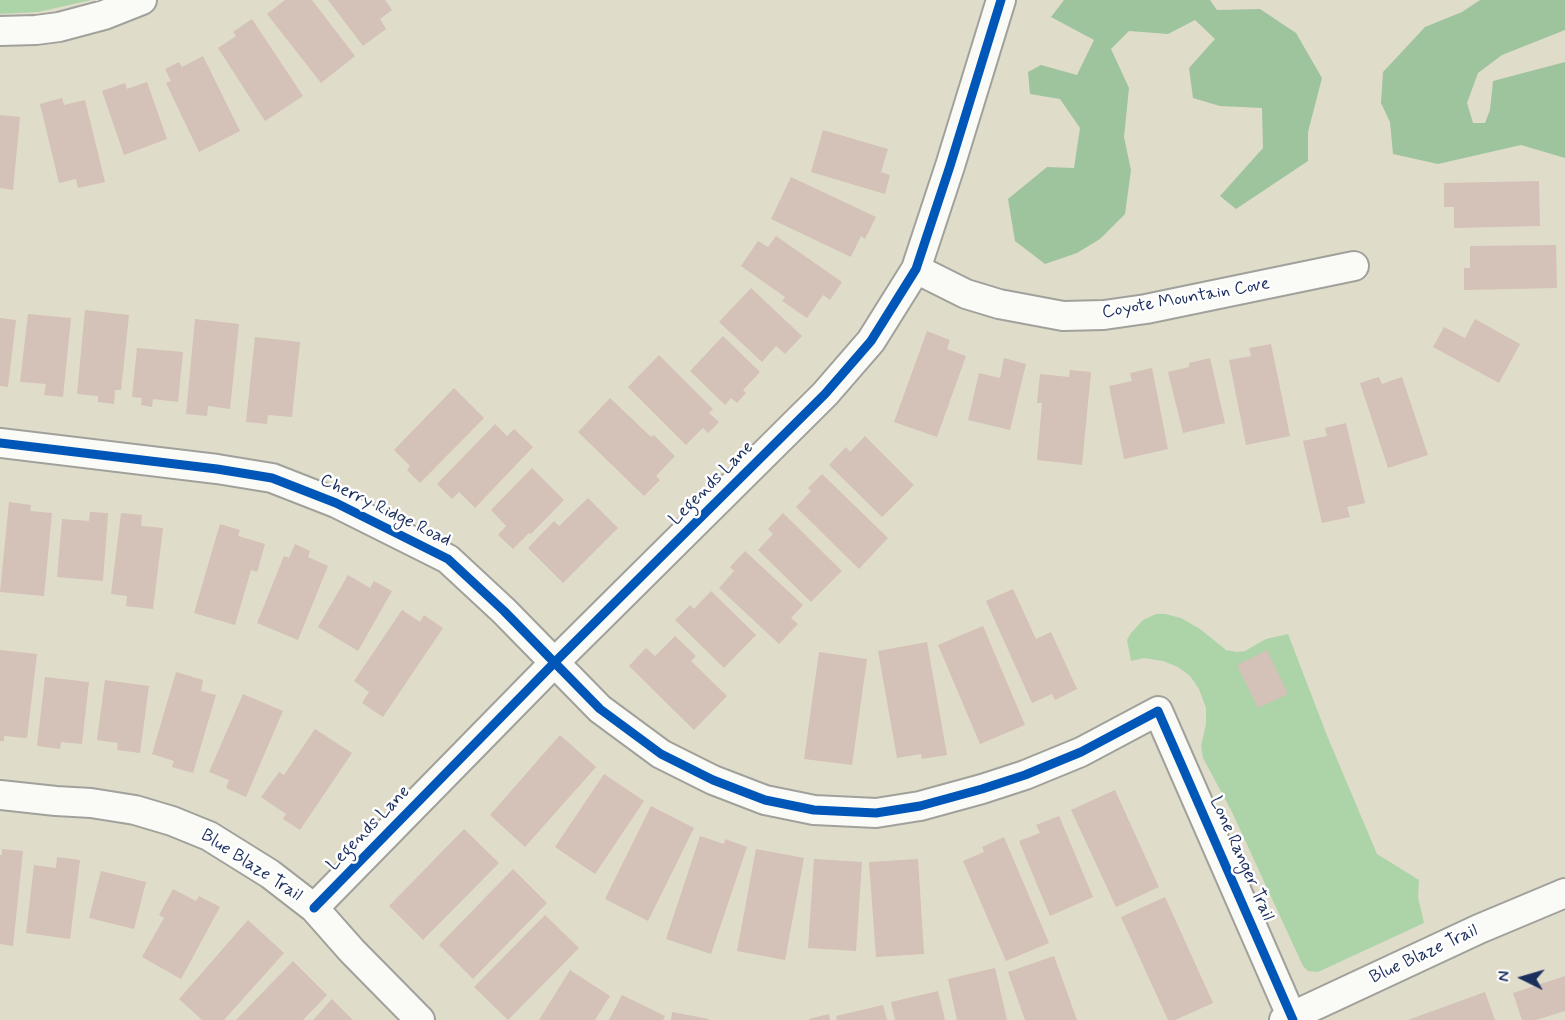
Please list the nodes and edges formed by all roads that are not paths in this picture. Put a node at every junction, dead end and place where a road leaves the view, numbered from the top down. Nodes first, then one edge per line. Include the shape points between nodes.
1 (142, 0) edge
2 (1001, 0) edge
3 (0, 31) edge
4 (1354, 267) dead end
5 (916, 269) junction
6 (0, 443) edge
7 (555, 662) junction
8 (1158, 711) joint
9 (0, 795) edge
10 (1565, 893) edge
11 (314, 908) junction
12 (1289, 1019) edge
13 (420, 1020) edge

1 - 3 street via 70,24
2 - 5 street, Legends Lane
4 - 5 street, Coyote Mountain Cove via 1146,309 1063,316 966,294
5 - 7 street, Legends Lane via 871,341 825,394
6 - 7 street, Cherry Ridge Road via 217,469 283,482 336,503 448,559
7 - 8 street, Cherry Ridge Road via 600,709 661,754 765,800 814,810 876,813 982,789 1082,752
7 - 11 street, Legends Lane
8 - 12 street, Lone Ranger Trail
9 - 11 street, Blue Blaze Trail via 91,803 135,810 172,822 209,836 270,874
10 - 12 street, Blue Blaze Trail
11 - 13 street, Blue Blaze Trail

